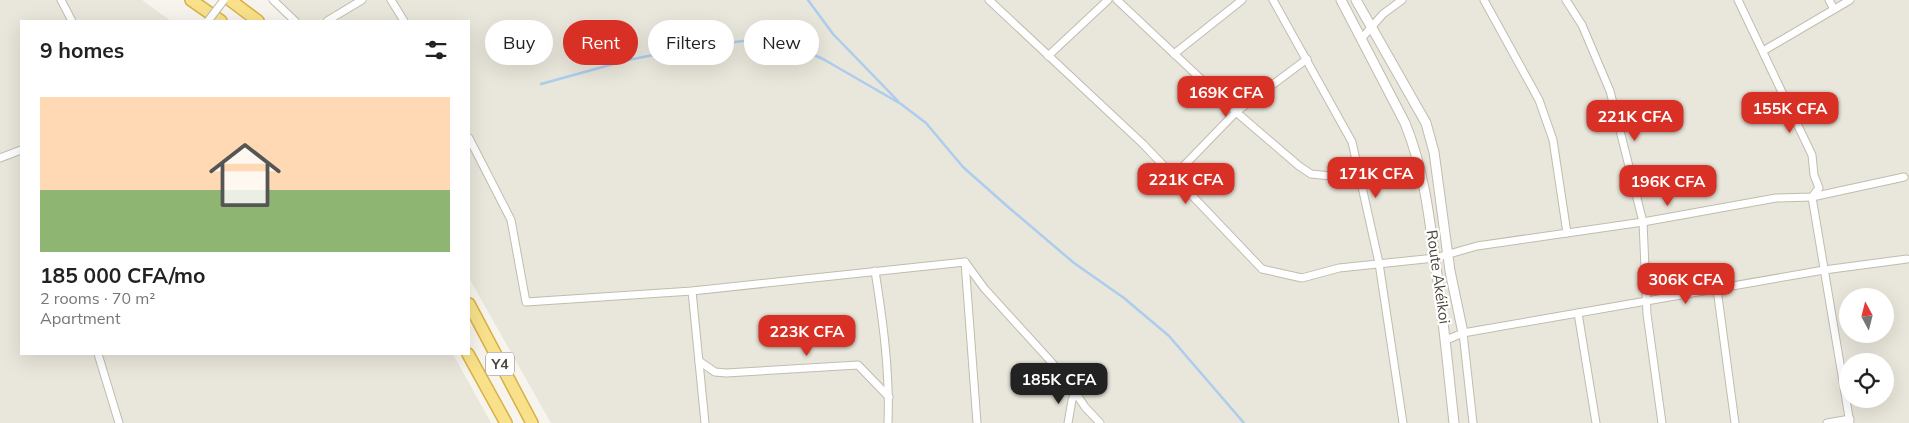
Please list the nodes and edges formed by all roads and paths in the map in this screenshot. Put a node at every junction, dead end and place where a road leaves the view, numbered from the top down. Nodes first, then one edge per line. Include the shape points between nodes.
1 (61, 0) edge
2 (191, 0) edge
3 (224, 0) edge
4 (230, 0) edge
5 (273, 0) edge
6 (362, 0) edge
7 (391, 0) edge
8 (989, 0) edge
9 (1108, 0) edge
10 (1117, 0) edge
11 (1242, 0) edge
12 (1273, 0) edge
13 (1341, 0) edge
14 (1356, 0) edge
15 (1402, 0) edge
16 (1484, 0) edge
17 (1566, 0) edge
18 (1738, 0) edge
19 (1829, 0) edge
20 (1850, 0) edge
21 (1834, 9) junction
22 (71, 20) edge
23 (209, 20) edge
24 (220, 20) edge
25 (257, 20) edge
26 (294, 20) edge
27 (330, 20) edge
28 (403, 20) edge
29 (1372, 27) junction
30 (1361, 39) junction
31 (1763, 51) junction
32 (1174, 54) junction
33 (1048, 56) junction
34 (1307, 59) junction
35 (1236, 112) junction
36 (470, 140) edge
37 (20, 150) edge
38 (0, 158) edge
39 (1360, 175) junction
40 (1174, 176) junction
41 (1904, 177) dead end
42 (1812, 198) junction
43 (1643, 222) junction
44 (1567, 233) junction
45 (1449, 255) junction
46 (1435, 258) junction
47 (1907, 259) dead end
48 (965, 262) junction
49 (1379, 263) junction
50 (1824, 270) junction
51 (875, 271) junction
52 (1717, 289) junction
53 (692, 291) junction
54 (1646, 300) junction
55 (470, 306) edge
56 (1578, 313) junction
57 (1463, 333) junction
58 (1446, 340) junction
59 (98, 355) edge
60 (469, 355) edge
61 (699, 361) junction
62 (1075, 393) junction
63 (889, 397) junction
64 (1850, 421) edge
65 (119, 423) edge
66 (506, 423) edge
67 (532, 423) edge
68 (705, 423) edge
69 (888, 423) edge
70 (977, 423) edge
71 (1068, 423) edge
72 (1100, 423) edge
73 (1403, 423) edge
74 (1454, 423) edge
75 (1473, 423) edge
76 (1596, 423) edge
77 (1662, 423) edge
78 (1735, 423) edge
79 (1827, 423) edge

1 - 22 street
2 - 24 highway
3 - 23 street, bridge
4 - 25 highway
5 - 26 street
6 - 27 street
7 - 28 street
8 - 33 street
9 - 33 street
10 - 32 street
11 - 32 street
12 - 34 street
13 - 30 street, Route Akéikoi
14 - 29 street, Route Akéikoi
15 - 29 street
16 - 44 street via 1539,100 1553,140
17 - 43 street via 1582,25 1610,91
18 - 31 street
19 - 21 street
20 - 21 street
21 - 31 street
29 - 30 street
29 - 45 street, Route Akéikoi via 1426,123 1434,152
30 - 46 street, Route Akéikoi via 1414,143
31 - 42 street via 1812,155 1819,188
32 - 35 street
33 - 40 street
34 - 35 street
34 - 39 street via 1352,142
35 - 39 street via 1311,174
35 - 40 street
36 - 53 street via 511,220 526,302
37 - 38 street
39 - 49 street
40 - 49 street via 1264,270 1302,278 1340,268
41 - 42 street
42 - 43 street via 1776,198
42 - 50 street
43 - 44 street
43 - 54 street
44 - 45 street via 1477,246
45 - 46 street
45 - 57 street, Route Akéikoi
46 - 49 street
46 - 58 street, Route Akéikoi
47 - 50 street
48 - 51 street
48 - 62 street via 984,288 1065,376
48 - 70 street
49 - 73 street
50 - 52 street
50 - 64 street
51 - 53 street
51 - 63 street
52 - 54 street
52 - 78 street
53 - 61 street
54 - 56 street
54 - 77 street
55 - 67 highway, Y4
56 - 57 street
56 - 76 street
57 - 58 street
57 - 75 street
58 - 74 street, Route Akéikoi
59 - 65 street
60 - 66 highway, Y4
61 - 63 street via 715,372 726,374 858,365
61 - 68 street
62 - 71 street
62 - 72 street
63 - 69 street
64 - 79 street

